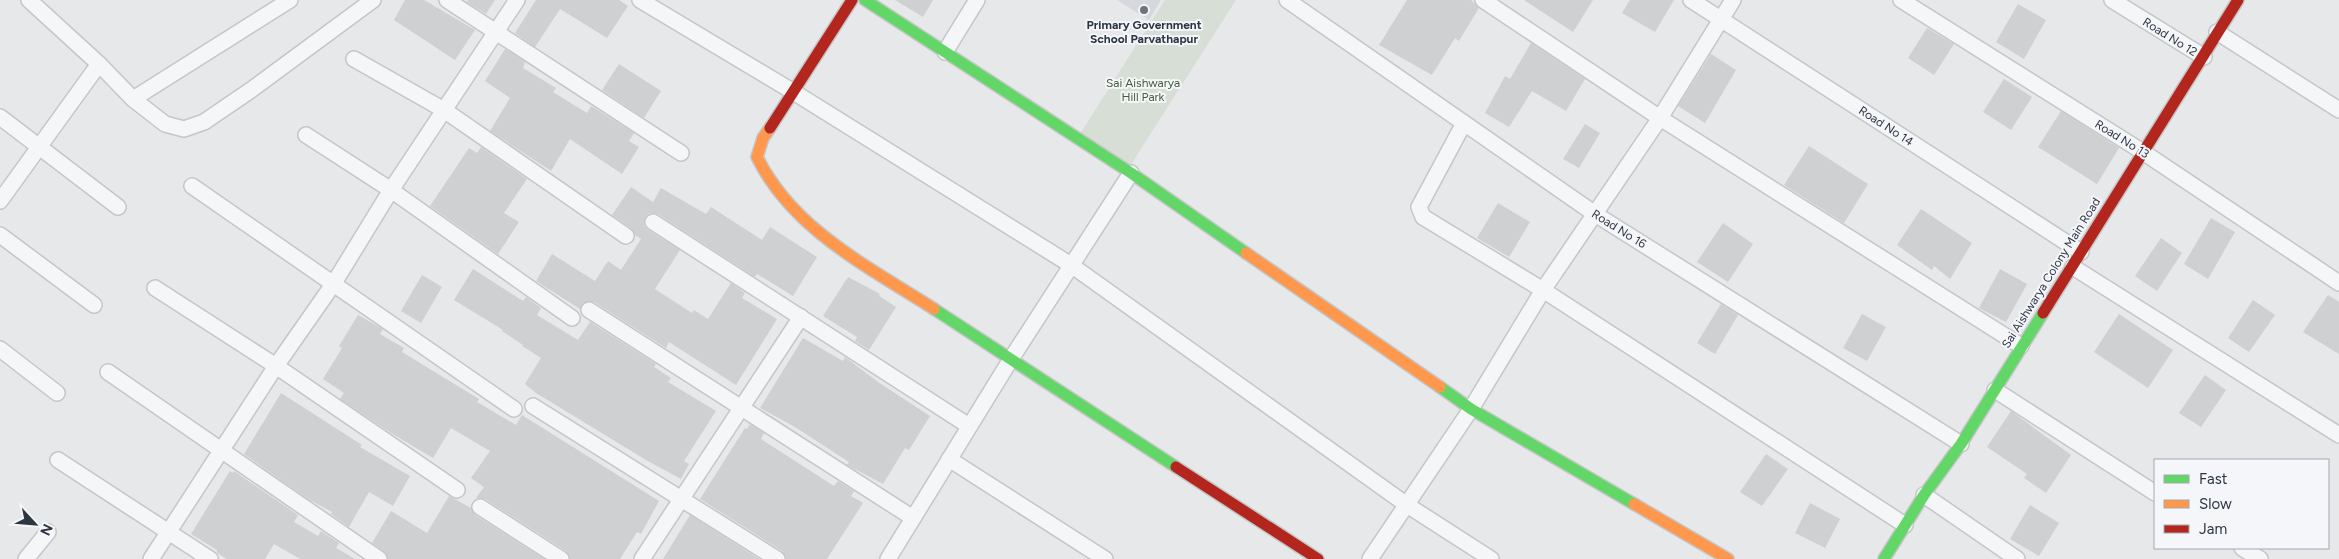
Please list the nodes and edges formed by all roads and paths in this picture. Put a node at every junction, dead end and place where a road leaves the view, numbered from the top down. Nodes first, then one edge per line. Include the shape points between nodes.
1 (29, 0) edge
2 (290, 0) edge
3 (373, 0) edge
4 (447, 0) edge
5 (516, 0) edge
6 (640, 0) edge
7 (852, 0) edge
8 (865, 0) edge
9 (977, 0) edge
10 (1287, 0) edge
11 (1483, 0) edge
12 (1691, 0) edge
13 (1733, 0) edge
14 (1901, 0) edge
15 (2112, 0) edge
16 (2238, 0) edge
17 (1721, 20) junction
18 (496, 31) junction
19 (2217, 32) junction
20 (945, 52) junction
21 (2204, 57) junction
22 (354, 58) dead end
23 (100, 64) junction
24 (792, 91) junction
25 (133, 98) junction
26 (444, 110) junction
27 (2339, 110) edge
28 (0, 117) edge
29 (1660, 118) junction
30 (1464, 123) junction
31 (306, 135) dead end
32 (39, 148) junction
33 (2143, 152) junction
34 (681, 153) dead end
35 (1131, 173) junction
36 (192, 186) dead end
37 (391, 190) junction
38 (0, 201) edge
39 (118, 206) dead end
40 (1595, 214) junction
41 (653, 222) dead end
42 (0, 235) edge
43 (626, 236) dead end
44 (2081, 252) junction
45 (1071, 265) junction
46 (2073, 266) junction
47 (334, 283) junction
48 (2339, 283) edge
49 (155, 288) dead end
50 (1543, 290) junction
51 (94, 305) dead end
52 (589, 310) dead end
53 (572, 318) dead end
54 (801, 318) junction
55 (2021, 346) junction
56 (0, 349) edge
57 (1010, 359) junction
58 (276, 366) junction
59 (108, 372) dead end
60 (1994, 390) junction
61 (57, 393) dead end
62 (533, 406) dead end
63 (742, 408) junction
64 (514, 409) dead end
65 (1471, 409) junction
66 (969, 426) junction
67 (2339, 435) edge
68 (1961, 444) junction
69 (221, 452) junction
70 (58, 460) dead end
71 (948, 460) junction
72 (457, 490) dead end
73 (2154, 491) edge
74 (1924, 496) junction
75 (682, 499) junction
76 (1407, 505) junction
77 (480, 507) dead end
78 (913, 518) junction
79 (1905, 525) junction
80 (168, 531) junction
81 (48, 532) dead end
82 (2244, 549) edge
83 (892, 557) edge
84 (26, 559) edge
85 (151, 559) edge
86 (210, 559) edge
87 (379, 559) edge
88 (561, 559) edge
89 (642, 559) edge
90 (778, 559) edge
91 (1105, 559) edge
92 (1318, 559) edge
93 (1370, 559) edge
94 (1491, 559) edge
95 (1728, 559) edge
96 (1884, 559) edge
97 (2017, 559) edge
98 (2260, 559) edge

1 - 23 street
2 - 25 street
3 - 25 street via 204,122 184,129 165,124
4 - 18 street
5 - 18 street
6 - 24 street
7 - 24 street
8 - 20 street
9 - 20 street
10 - 30 street, Road No 16
11 - 29 street
12 - 17 street, Road No 14
13 - 17 street
14 - 33 street, Road No 13
15 - 21 street, Road No 12
16 - 19 street, Sai Aishwarya Colony Main Road
17 - 29 street
17 - 44 street, Road No 14
18 - 26 street
18 - 34 street
19 - 21 street, Sai Aishwarya Colony Main Road
19 - 27 street
20 - 35 street
21 - 33 street, Sai Aishwarya Colony Main Road
22 - 26 street
23 - 25 street
23 - 32 street
24 - 45 street
24 - 57 street via 763,138 757,157 766,178 798,216 826,239
26 - 37 street
26 - 43 street
28 - 32 street
29 - 40 street
29 - 55 street
30 - 40 street, Road No 16
30 - 50 street via 1419,207 1420,212 1427,220
31 - 37 street
32 - 38 street
32 - 39 street
33 - 44 street, Sai Aishwarya Colony Main Road
33 - 48 street, Road No 13
35 - 45 street
35 - 65 street
36 - 47 street
37 - 47 street
37 - 53 street
40 - 50 street
40 - 68 street, Road No 16
41 - 54 street
42 - 51 street
44 - 46 street, Sai Aishwarya Colony Main Road
45 - 57 street
45 - 76 street
46 - 55 street, Sai Aishwarya Colony Main Road
46 - 67 street
47 - 58 street
47 - 64 street
49 - 58 street
50 - 65 street
50 - 79 street
52 - 63 street
54 - 63 street
54 - 66 street
55 - 60 street, Sai Aishwarya Colony Main Road
56 - 61 street
57 - 66 street
57 - 92 street
58 - 69 street
58 - 72 street
59 - 69 street
60 - 68 street, Sai Aishwarya Colony Main Road
60 - 73 street
62 - 75 street
63 - 75 street
63 - 78 street
65 - 76 street
65 - 95 street
66 - 71 street
68 - 74 street, Sai Aishwarya Colony Main Road
69 - 80 street
69 - 87 street
70 - 80 street
71 - 78 street
71 - 91 street
74 - 79 street, Sai Aishwarya Colony Main Road
74 - 97 street
75 - 89 street
75 - 90 street
76 - 93 street
76 - 94 street
77 - 88 street
78 - 83 street
79 - 96 street, Sai Aishwarya Colony Main Road
80 - 85 street
80 - 86 street
81 - 84 street
82 - 98 street

